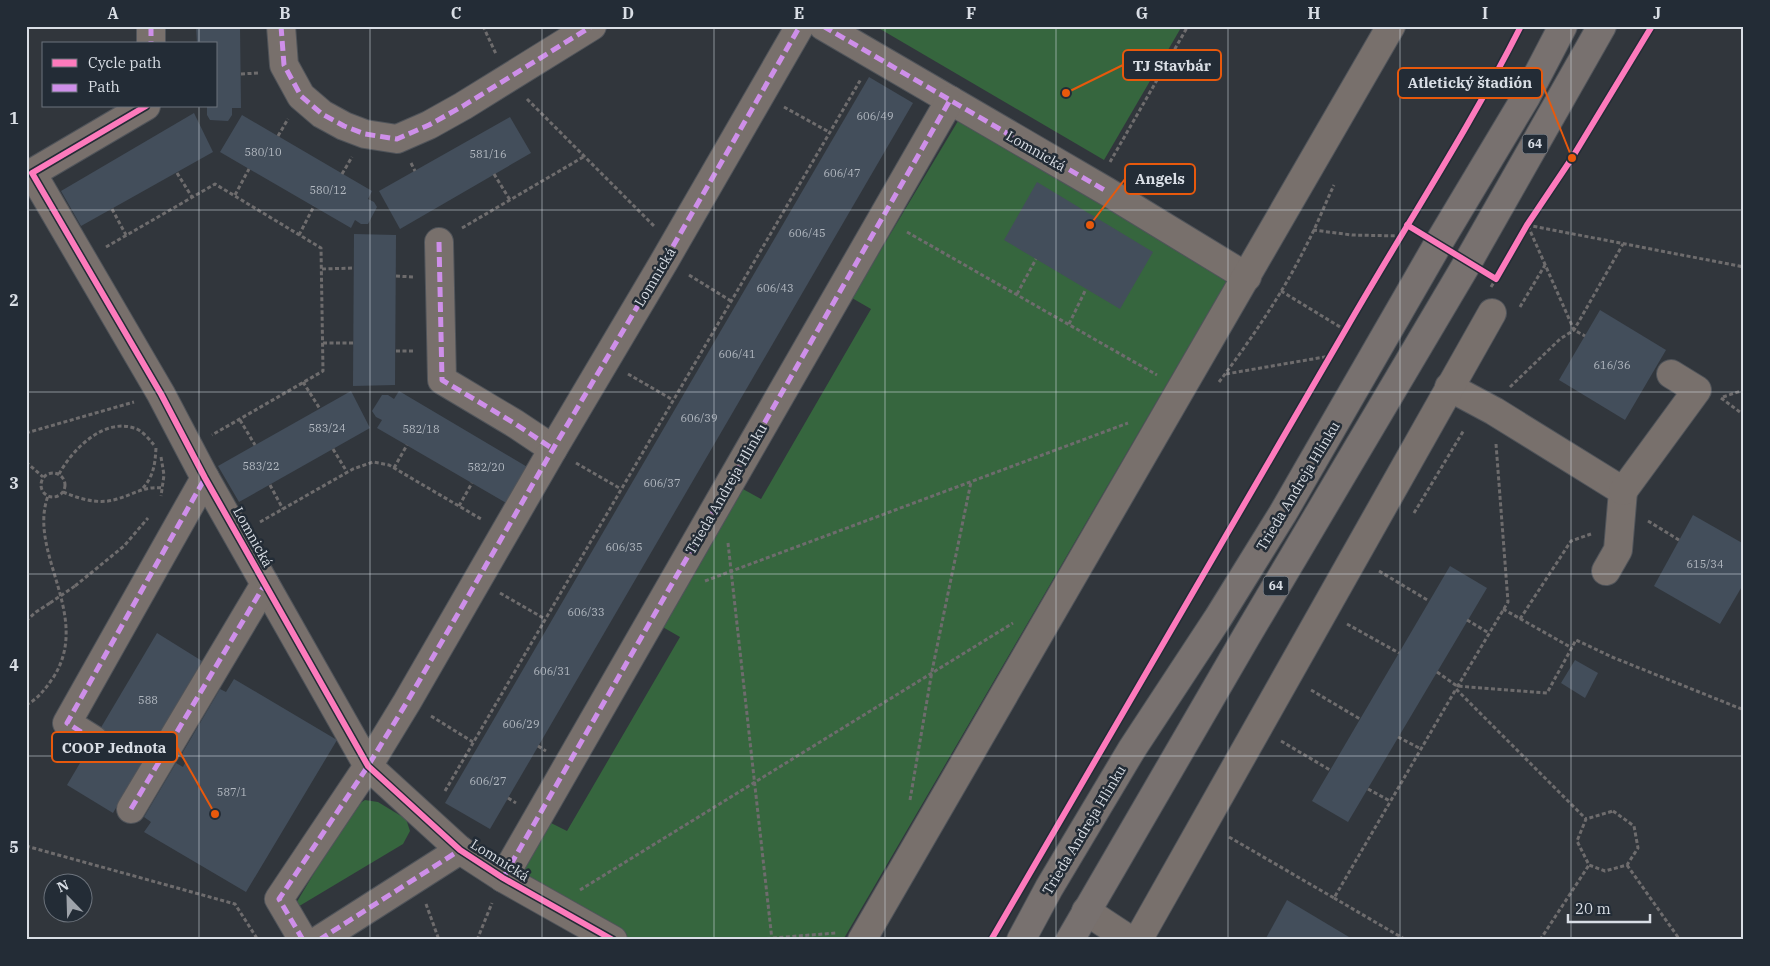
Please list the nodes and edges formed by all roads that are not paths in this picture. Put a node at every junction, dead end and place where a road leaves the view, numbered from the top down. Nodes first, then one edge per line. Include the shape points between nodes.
1 (151, 26) edge
2 (281, 26) edge
3 (592, 26) edge
4 (800, 26) edge
5 (823, 26) edge
6 (1391, 26) edge
7 (1563, 26) edge
8 (1602, 26) edge
9 (151, 42) edge
10 (950, 100) junction
11 (143, 108) edge
12 (440, 242) road end
13 (1247, 277) junction
14 (1492, 313) dead end
15 (1671, 374) dead end
16 (1449, 387) junction
17 (553, 449) junction
18 (205, 478) junction
19 (1623, 491) junction
20 (1606, 571) dead end
21 (265, 584) junction
22 (94, 740) dead end
23 (368, 766) junction
24 (131, 809) dead end
25 (460, 850) junction
26 (503, 878) junction
27 (1049, 888) junction
28 (1086, 911) junction
29 (865, 935) edge
30 (303, 940) edge
31 (319, 940) edge
32 (613, 940) edge
33 (1021, 940) edge
34 (1070, 940) edge
35 (1130, 940) edge
36 (1138, 940) edge

1 - 9 street
2 - 3 street via 284,64 301,96 322,114 344,126 365,134 397,139 455,111
4 - 17 street, Lomnická
5 - 10 street, Lomnická
6 - 13 street
7 - 27 main road, Trieda Andreja Hlinku / 64 via 1526,97 1283,513 1132,749
8 - 28 main road, 64 via 1468,262
10 - 13 street, Lomnická
10 - 26 street, Trieda Andreja Hlinku
11 - 18 street, Lomnická via 32,172 161,394
12 - 17 street via 442,380
13 - 29 street
14 - 16 street
15 - 19 street via 1696,390
16 - 19 street
16 - 36 street
17 - 23 street, Lomnická
18 - 21 street, Lomnická
18 - 22 street via 67,723
19 - 20 street via 1618,550
21 - 23 street, Lomnická
21 - 24 street
23 - 25 street, Lomnická
23 - 30 street, Lomnická via 279,898
25 - 26 street, Lomnická
25 - 31 street
26 - 32 street, Lomnická
27 - 28 main road
27 - 33 main road, Trieda Andreja Hlinku / 64
28 - 34 main road, 64
28 - 35 street

